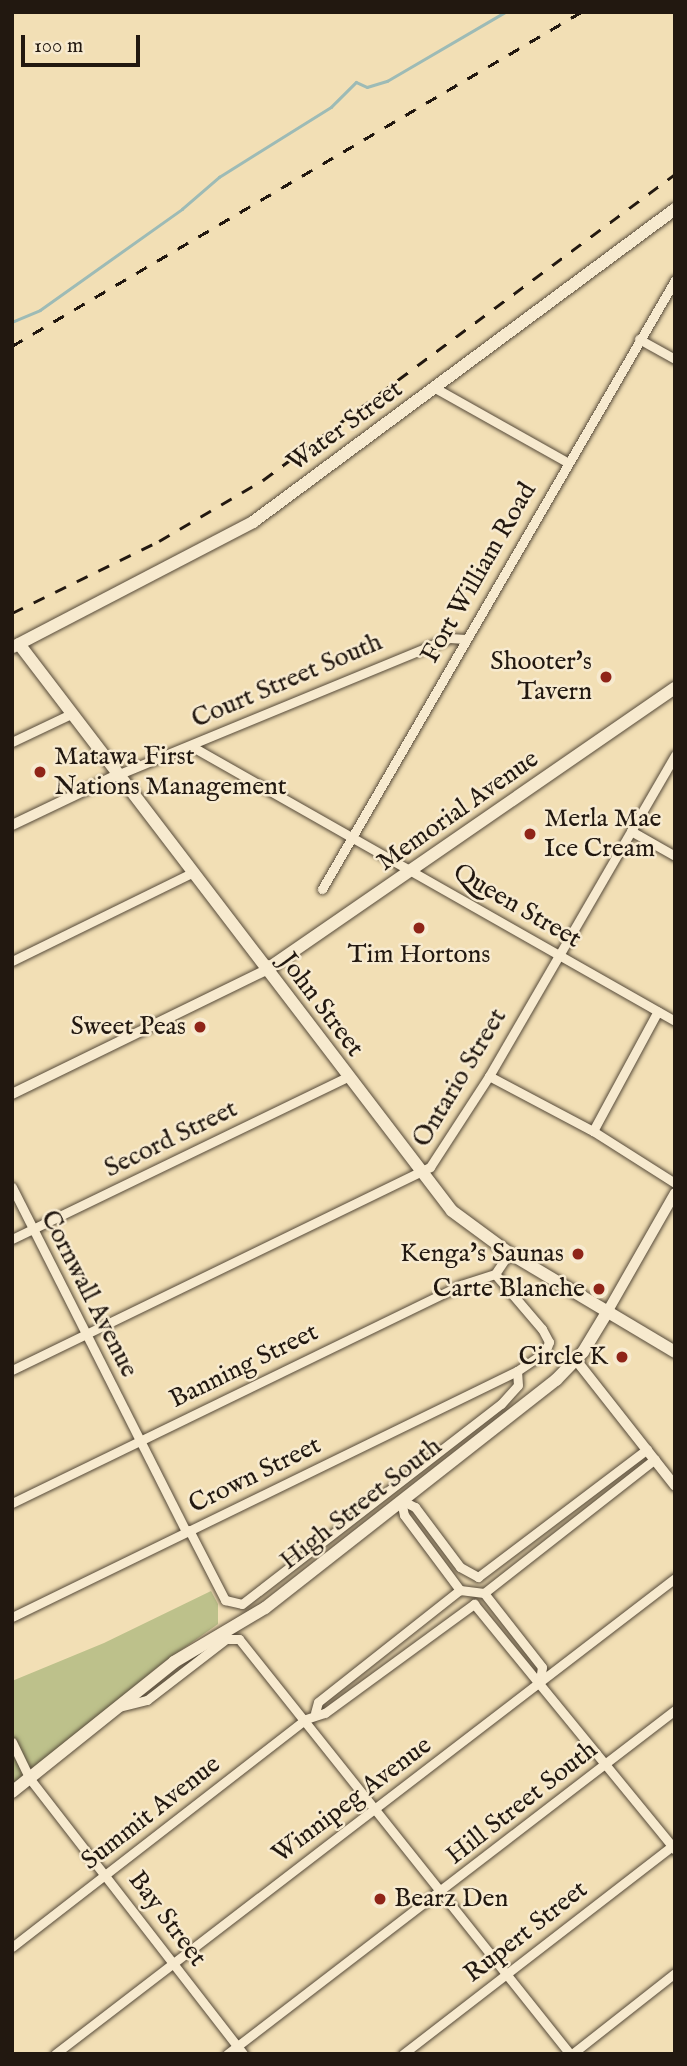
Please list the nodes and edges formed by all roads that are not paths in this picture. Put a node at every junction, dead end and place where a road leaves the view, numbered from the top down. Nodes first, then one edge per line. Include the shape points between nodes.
1 (675, 209) edge
2 (675, 279) edge
3 (639, 339) junction
4 (675, 359) edge
5 (435, 388) junction
6 (567, 462) junction
7 (465, 639) junction
8 (16, 645) edge
9 (675, 688) edge
10 (71, 713) junction
11 (12, 742) edge
12 (191, 746) junction
13 (675, 755) edge
14 (117, 775) junction
15 (12, 825) edge
16 (631, 831) junction
17 (355, 837) junction
18 (675, 856) edge
19 (412, 871) junction
20 (192, 873) junction
21 (322, 889) dead end
22 (557, 954) junction
23 (12, 961) edge
24 (267, 970) junction
25 (658, 1011) junction
26 (675, 1021) edge
27 (489, 1076) junction
28 (347, 1077) junction
29 (12, 1094) edge
30 (593, 1131) junction
31 (419, 1173) junction
32 (675, 1183) edge
33 (12, 1187) edge
34 (675, 1193) edge
35 (33, 1229) junction
36 (12, 1239) edge
37 (509, 1253) junction
38 (495, 1274) junction
39 (606, 1314) junction
40 (85, 1335) junction
41 (675, 1352) edge
42 (576, 1360) junction
43 (12, 1370) edge
44 (517, 1371) junction
45 (141, 1438) junction
46 (647, 1449) junction
47 (655, 1459) junction
48 (675, 1486) edge
49 (401, 1500) junction
50 (12, 1503) edge
51 (188, 1531) junction
52 (675, 1578) edge
53 (460, 1590) junction
54 (486, 1597) junction
55 (12, 1617) edge
56 (359, 1670) junction
57 (366, 1679) junction
58 (540, 1681) junction
59 (119, 1707) junction
60 (675, 1710) edge
61 (315, 1713) junction
62 (306, 1719) junction
63 (12, 1742) edge
64 (607, 1763) junction
65 (30, 1779) junction
66 (12, 1792) edge
67 (377, 1809) junction
68 (674, 1847) edge
69 (106, 1874) junction
70 (441, 1892) junction
71 (12, 1947) edge
72 (173, 1961) junction
73 (675, 1973) edge
74 (506, 1974) junction
75 (240, 2050) edge
76 (55, 2054) edge
77 (227, 2054) edge
78 (403, 2054) edge
79 (571, 2054) edge

1 - 5 main road, Water Street
2 - 3 street, Fort William Road
3 - 4 street
3 - 6 street, Fort William Road
5 - 6 street
5 - 8 main road, Water Street via 253,522
6 - 7 street, Fort William Road
7 - 12 street, Court Street South via 450,638
7 - 17 street, Fort William Road
8 - 10 main road, John Street
9 - 19 main road, Memorial Avenue
10 - 11 street
10 - 14 main road, John Street
12 - 14 street, Court Street South
12 - 17 street, Queen Street
13 - 16 street, Ontario Street
14 - 15 street, Court Street South
14 - 20 main road, John Street
16 - 18 street
16 - 22 street, Ontario Street
17 - 19 street, Queen Street
17 - 21 street, Fort William Road
19 - 22 street, Queen Street
19 - 24 main road, Memorial Avenue
20 - 23 street
20 - 24 main road, John Street
22 - 25 street, Queen Street
22 - 27 street, Ontario Street
24 - 28 main road, John Street
24 - 29 street
25 - 26 street, Queen Street
25 - 30 street
27 - 30 street
27 - 31 street, Ontario Street via 430,1167
28 - 31 main road, John Street
28 - 35 street, Secord Street
30 - 32 street
31 - 37 main road, John Street via 452,1211
31 - 40 street, Ontario Street
33 - 35 street, Cornwall Avenue
34 - 39 street, High Street South
35 - 36 street, Secord Street
35 - 40 street, Cornwall Avenue
37 - 38 street
37 - 39 main road, John Street
38 - 44 street via 549,1342 545,1352
38 - 45 street, Banning Street via 485,1274
39 - 41 main road, John Street
39 - 42 main road, High Street South
40 - 43 street, Ontario Street
40 - 45 street, Cornwall Avenue
42 - 46 street
42 - 49 main road, High Street South
44 - 51 street, Crown Street
44 - 51 street, Cornwall Avenue via 518,1385 501,1404 242,1604 225,1600
45 - 50 street, Banning Street
45 - 51 street, Cornwall Avenue
46 - 47 street
46 - 49 street via 478,1577 460,1567 415,1507
47 - 48 street
47 - 54 street
49 - 53 street via 404,1515
49 - 59 main road, High Street South via 265,1608 185,1654
51 - 55 street, Crown Street
52 - 58 street, Winnipeg Avenue
53 - 54 street
53 - 56 street, Summit Avenue
54 - 58 street via 542,1667
56 - 57 street
56 - 61 street, Summit Avenue via 318,1702
57 - 58 street, Summit Avenue via 474,1604
57 - 61 street, Summit Avenue via 325,1713
58 - 64 street
58 - 67 street, Winnipeg Avenue
59 - 62 street via 147,1700 232,1637
59 - 65 main road, High Street South
60 - 64 street, Hill Street South
61 - 62 street, Summit Avenue
62 - 67 street
62 - 69 street, Summit Avenue
63 - 65 street, Bay Street
64 - 68 street
64 - 70 street, Hill Street South
65 - 66 main road, High Street South
65 - 69 street, Bay Street
67 - 70 street
67 - 72 street, Winnipeg Avenue
68 - 74 street, Rupert Street
69 - 71 street, Summit Avenue
69 - 72 street, Bay Street
70 - 74 street
70 - 75 street, Hill Street South
72 - 75 street, Bay Street
72 - 76 street, Winnipeg Avenue
73 - 79 street
74 - 78 street, Rupert Street
74 - 79 street
75 - 77 street, Hill Street South

